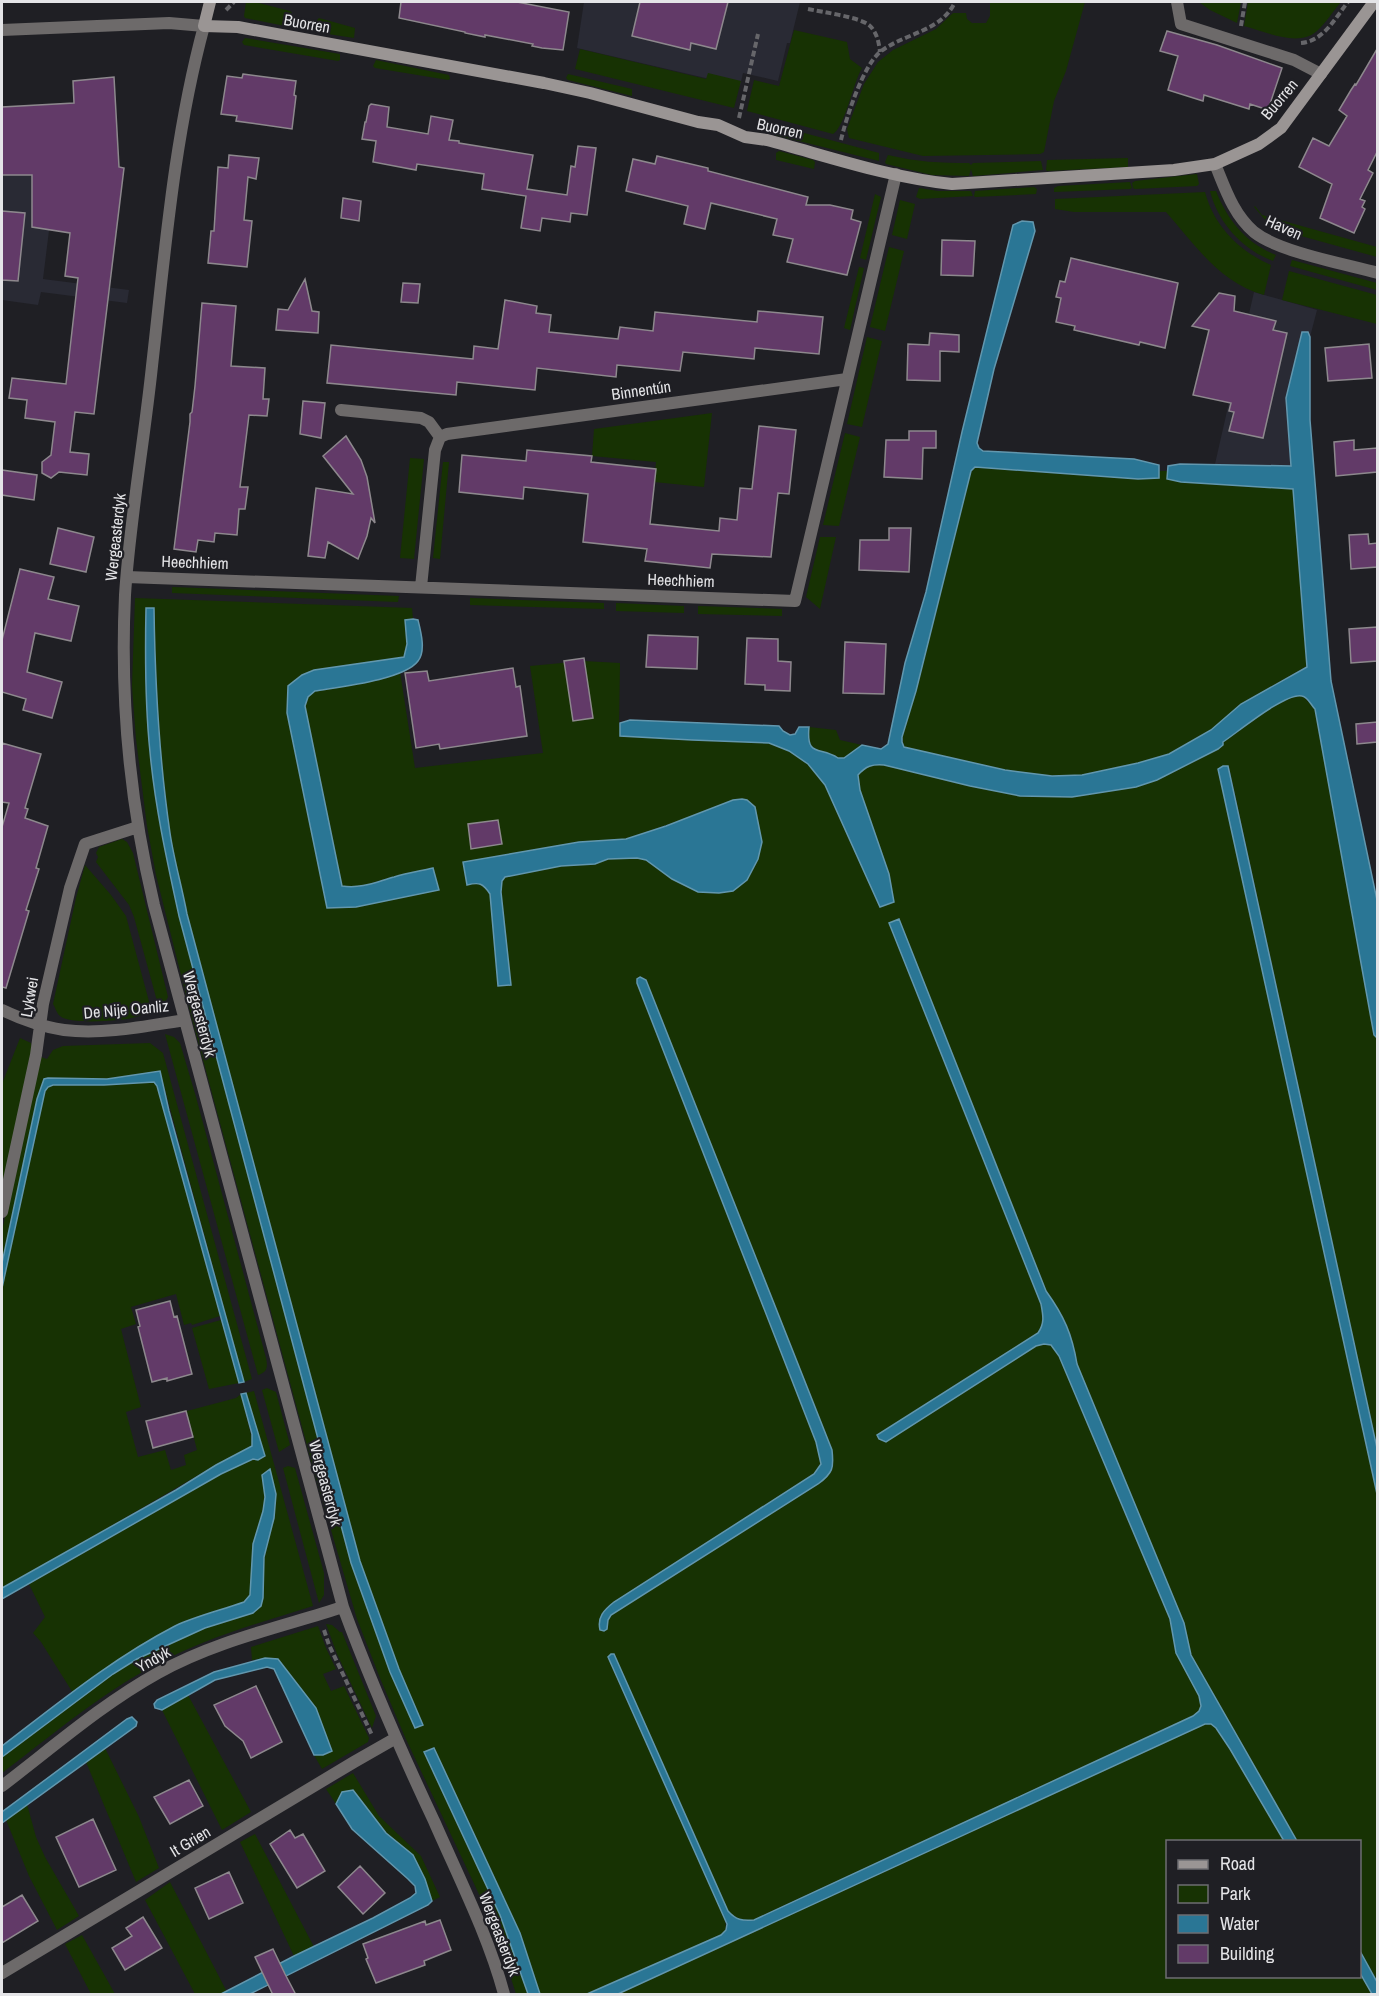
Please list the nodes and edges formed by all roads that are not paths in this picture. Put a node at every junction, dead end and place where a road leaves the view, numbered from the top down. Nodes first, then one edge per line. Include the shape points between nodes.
1 (210, 2) edge
2 (1177, 2) edge
3 (1374, 2) edge
4 (204, 26) junction
5 (2, 30) edge
6 (1321, 74) junction
7 (1215, 164) junction
8 (896, 174) junction
9 (1377, 273) edge
10 (848, 379) junction
11 (341, 410) dead end
12 (440, 437) junction
13 (127, 577) junction
14 (421, 587) junction
15 (138, 827) junction
16 (2, 1010) edge
17 (185, 1020) junction
18 (41, 1024) junction
19 (2, 1212) edge
20 (343, 1607) junction
21 (396, 1738) junction
22 (2, 1786) edge
23 (2, 1973) edge
24 (504, 1995) edge

1 - 4 street, Wergeasterdyk
2 - 6 street, Buorren via 1181,24 1294,60
3 - 6 street, Buorren
4 - 5 street via 169,22
4 - 8 street, Buorren via 238,27 544,83 708,122 745,137
4 - 13 street, Wergeasterdyk via 178,147
6 - 7 street, Buorren via 1281,128 1259,144
7 - 8 street, Buorren via 1132,174 952,184
7 - 9 street, Haven via 1234,207 1255,232 1293,250
8 - 10 street, Heechhiem
10 - 12 street, Binnentún
10 - 14 street, Heechhiem via 795,601
11 - 12 street via 421,418
12 - 14 street via 435,450
13 - 14 street, Heechhiem
13 - 15 street, Wergeasterdyk via 125,715
15 - 17 street, Wergeasterdyk
15 - 18 street, Lykwei via 85,843 70,888
16 - 18 street, De Nije Oanliz
17 - 18 street, De Nije Oanliz via 98,1030 63,1030
17 - 20 street, Wergeasterdyk
18 - 19 street, Lykwei
20 - 21 street, Wergeasterdyk
20 - 22 street, Yndyk via 238,1639 158,1673
21 - 23 street, It Grien
21 - 24 street, Wergeasterdyk via 467,1894

